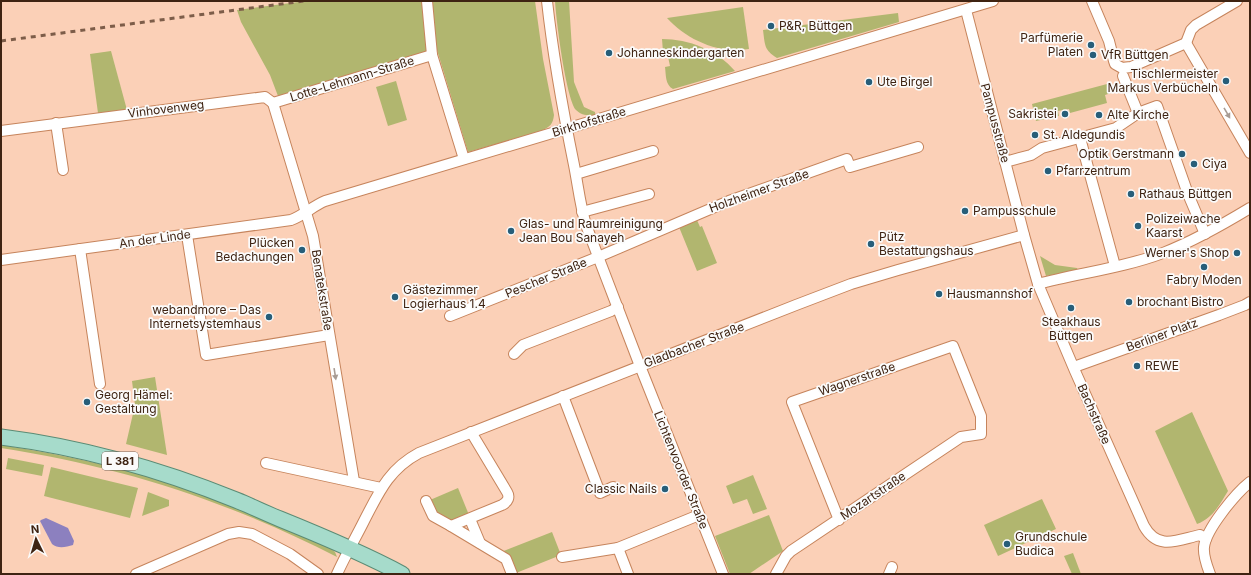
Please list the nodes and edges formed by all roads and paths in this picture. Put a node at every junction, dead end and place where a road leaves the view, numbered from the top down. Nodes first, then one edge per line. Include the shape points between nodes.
1 (427, 1) edge
2 (546, 1) edge
3 (993, 1) edge
4 (1092, 1) edge
5 (1237, 1) edge
6 (966, 10) junction
7 (1186, 43) junction
8 (432, 55) junction
9 (1122, 72) junction
10 (273, 104) junction
11 (1138, 113) junction
12 (56, 123) junction
13 (566, 128) junction
14 (1, 131) edge
15 (1080, 138) junction
16 (918, 147) dead end
17 (653, 151) dead end
18 (1250, 152) edge
19 (464, 159) junction
20 (1005, 162) junction
21 (63, 170) dead end
22 (576, 174) junction
23 (649, 194) dead end
24 (1250, 208) edge
25 (306, 212) junction
26 (582, 212) junction
27 (1205, 234) junction
28 (188, 235) junction
29 (1024, 235) junction
30 (80, 249) junction
31 (598, 257) junction
32 (1, 260) edge
33 (1115, 266) junction
34 (1038, 284) junction
35 (1250, 302) edge
36 (618, 307) junction
37 (450, 316) dead end
38 (329, 335) junction
39 (514, 354) dead end
40 (640, 366) junction
41 (1074, 367) junction
42 (100, 384) dead end
43 (563, 396) junction
44 (470, 432) junction
45 (981, 434) joint
46 (1, 437) edge
47 (266, 463) dead end
48 (354, 481) junction
49 (1250, 482) edge
50 (613, 487) dead end
51 (381, 488) junction
52 (426, 501) dead end
53 (699, 515) junction
54 (470, 519) junction
55 (839, 520) junction
56 (451, 526) junction
57 (1206, 539) junction
58 (480, 543) junction
59 (350, 548) junction
60 (618, 548) junction
61 (562, 557) dead end
62 (136, 574) edge
63 (318, 574) edge
64 (337, 574) edge
65 (402, 574) edge
66 (512, 574) edge
67 (628, 574) edge
68 (723, 574) edge
69 (776, 574) edge
70 (1210, 574) edge

1 - 8 street
2 - 13 street, Lichtenvoorder Straße
3 - 6 street, Birkhofstraße
4 - 9 street via 1109,40 1114,62
5 - 7 street via 1191,30
6 - 13 street, Birkhofstraße
6 - 20 street, Pampusstraße
7 - 9 street
7 -> 18 street
8 - 10 street, Lotte-Lehmann-Straße
8 - 19 street
9 - 11 street
10 - 12 street, Vinhovenweg via 265,97
10 - 25 street, Benatekstraße
11 - 15 street via 1116,128
11 - 27 street via 1157,106
12 - 14 street, Vinhovenweg
12 - 21 street
13 - 19 street, Birkhofstraße
13 - 22 street, Lichtenvoorder Straße
15 - 20 street via 1042,148 1031,155
15 - 33 street
16 - 31 street, Holzheimer Straße via 850,167 848,159 729,201
17 - 22 street
19 - 25 street, Birkhofstraße via 325,201
20 - 29 street, Pampusstraße
22 - 26 street, Lichtenvoorder Straße
23 - 26 street
24 - 27 street
25 - 28 street, An der Linde via 284,222
25 - 38 street, Benatekstraße via 313,236
26 - 31 street, Lichtenvoorder Straße
27 - 33 street via 1162,253
28 - 30 street, An der Linde
28 - 38 street via 206,355
29 - 34 street, Bachstraße
29 - 40 street, Gladbacher Straße via 851,284
30 - 32 street, An der Linde
30 - 42 street
31 - 36 street, Lichtenvoorder Straße
31 - 37 street, Pescher Straße
33 - 34 street
34 - 41 street, Bachstraße
35 - 41 street, Berliner Platz
36 - 39 street via 524,345
36 - 40 street, Lichtenvoorder Straße
38 -> 48 street, Benatekstraße
40 - 43 street, Gladbacher Straße
40 - 53 street, Lichtenvoorder Straße
41 - 57 street, Bachstraße via 1149,534 1161,541 1200,535
43 - 44 street, Gladbacher Straße
43 - 50 street via 600,493
44 - 51 street, Gladbacher Straße via 410,458 395,470
44 - 54 street via 508,496 505,504
45 - 55 street, Mozartstraße via 961,437
45 - 55 street, Wagnerstraße via 981,416 953,346 792,402
46 - 59 main road, L 381 via 119,461 182,480 235,499
47 - 48 street
48 - 51 street
49 - 57 street via 1233,498
51 - 59 street, Gladbacher Straße
52 - 56 street via 433,516
53 - 60 street
53 - 68 street, Lichtenvoorder Straße
54 - 56 street
54 - 58 street
55 - 69 street, Mozartstraße via 791,551
56 - 58 street
57 - 70 street via 1204,553
58 - 66 street via 506,559
59 - 64 street, Gladbacher Straße
59 - 65 main road, L 381
60 - 61 street
60 - 67 street
62 - 63 street via 228,534 239,532 252,534 285,551

